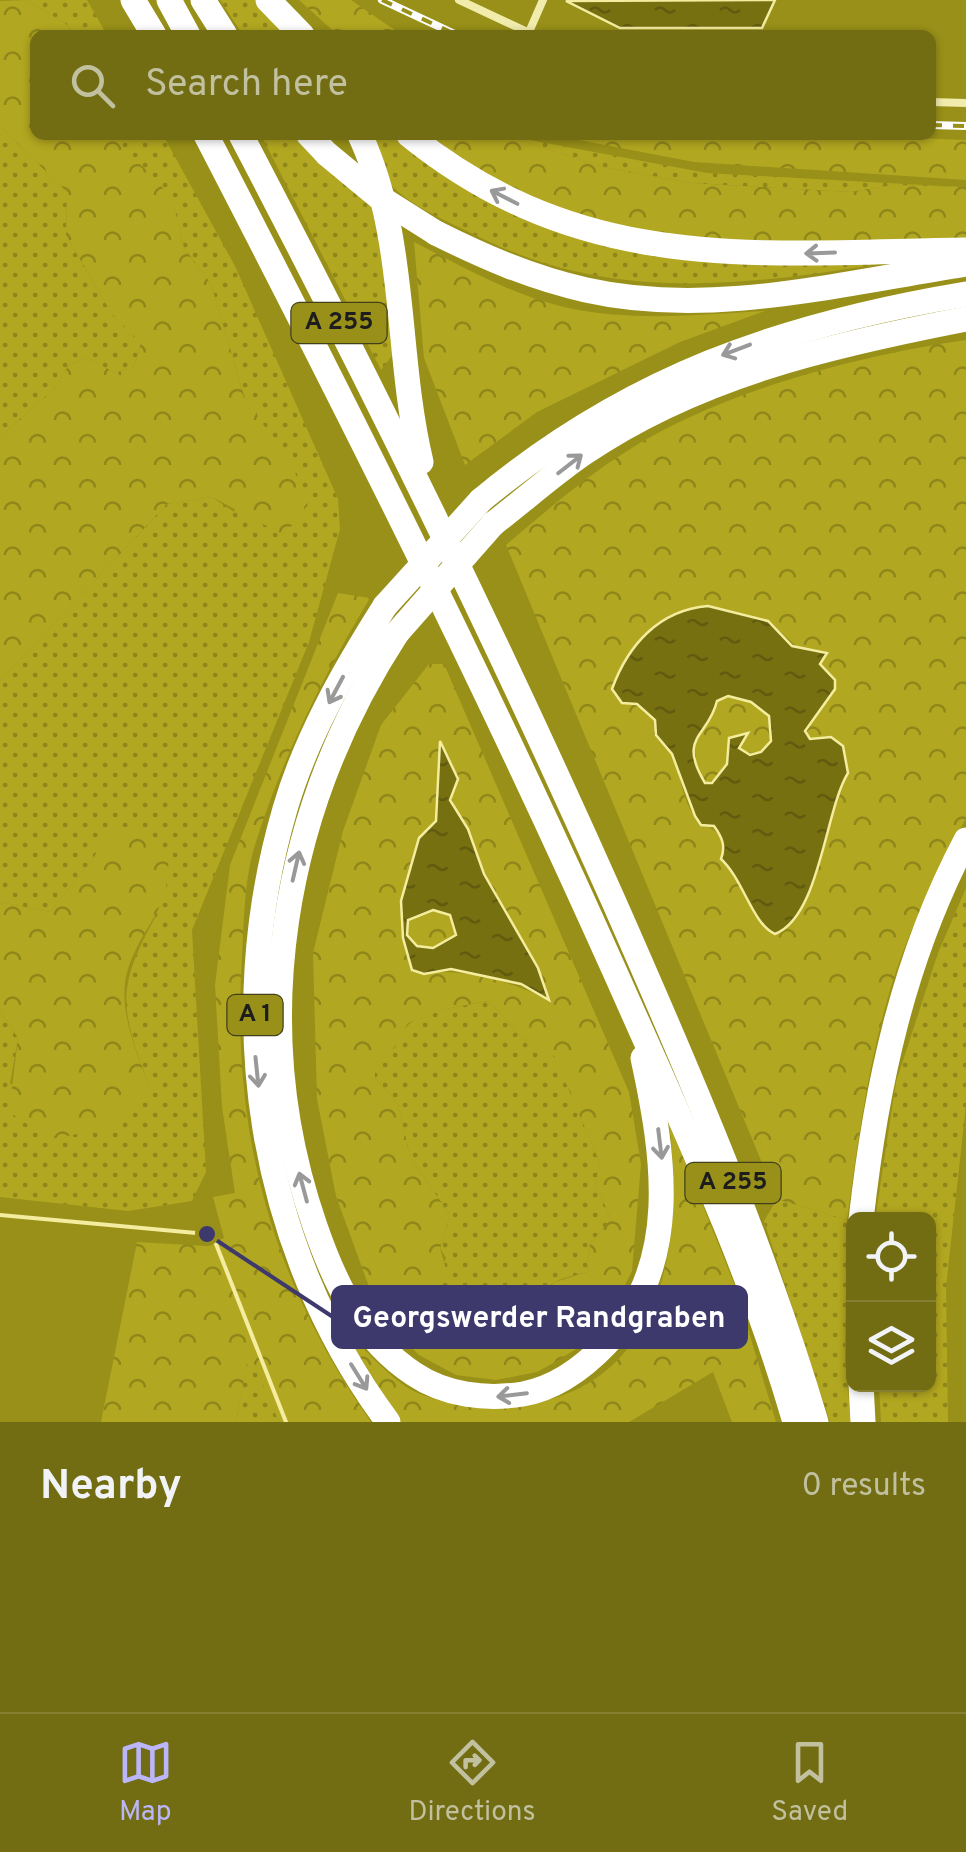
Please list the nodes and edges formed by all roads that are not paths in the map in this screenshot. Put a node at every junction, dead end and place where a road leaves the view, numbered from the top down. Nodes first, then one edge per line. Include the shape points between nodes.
1 (134, 0) edge
2 (168, 0) edge
3 (203, 0) edge
4 (266, 0) edge
5 (458, 0) edge
6 (543, 0) edge
7 (151, 30) edge
8 (185, 30) edge
9 (222, 30) edge
10 (288, 30) edge
11 (297, 30) edge
12 (525, 30) edge
13 (533, 30) edge
14 (936, 102) edge
15 (966, 103) edge
16 (209, 140) edge
17 (244, 140) edge
18 (314, 140) edge
19 (362, 140) edge
20 (416, 140) edge
21 (966, 250) edge
22 (966, 264) edge
23 (966, 294) edge
24 (966, 319) edge
25 (434, 513) junction
26 (966, 840) edge
27 (633, 1014) junction
28 (861, 1212) edge
29 (861, 1392) edge
30 (388, 1422) edge
31 (795, 1422) edge
32 (816, 1422) edge
33 (863, 1422) edge

1 - 7 highway
2 - 8 highway
3 - 9 highway
4 - 10 highway
4 - 11 highway
5 - 12 lane
6 - 13 lane
14 - 15 lane
16 - 27 highway, A 255 via 444,602
17 - 25 highway, A 255
18 - 22 highway, bridge via 379,198 436,233 533,276 588,291 652,299 742,298
19 - 25 highway via 389,217 406,390
21 -> 20 highway via 779,254 644,245 535,213
23 -> 30 highway, A 1, bridge via 795,330 655,384 572,431 482,500 386,606 326,708 286,808 263,914 254,1011 263,1120 294,1246 323,1314
27 -> 24 highway, bridge via 664,1189 654,1260 631,1313 588,1362 534,1392 476,1396 416,1376 367,1332 346,1302 307,1204 286,1114 278,1012 286,913 309,813 351,713 397,634 493,524 584,453 667,406 762,366
25 - 32 highway, A 255 via 572,808 716,1142
26 - 28 highway via 918,945 896,1016
27 - 31 highway, A 255 via 697,1150
29 - 33 highway

